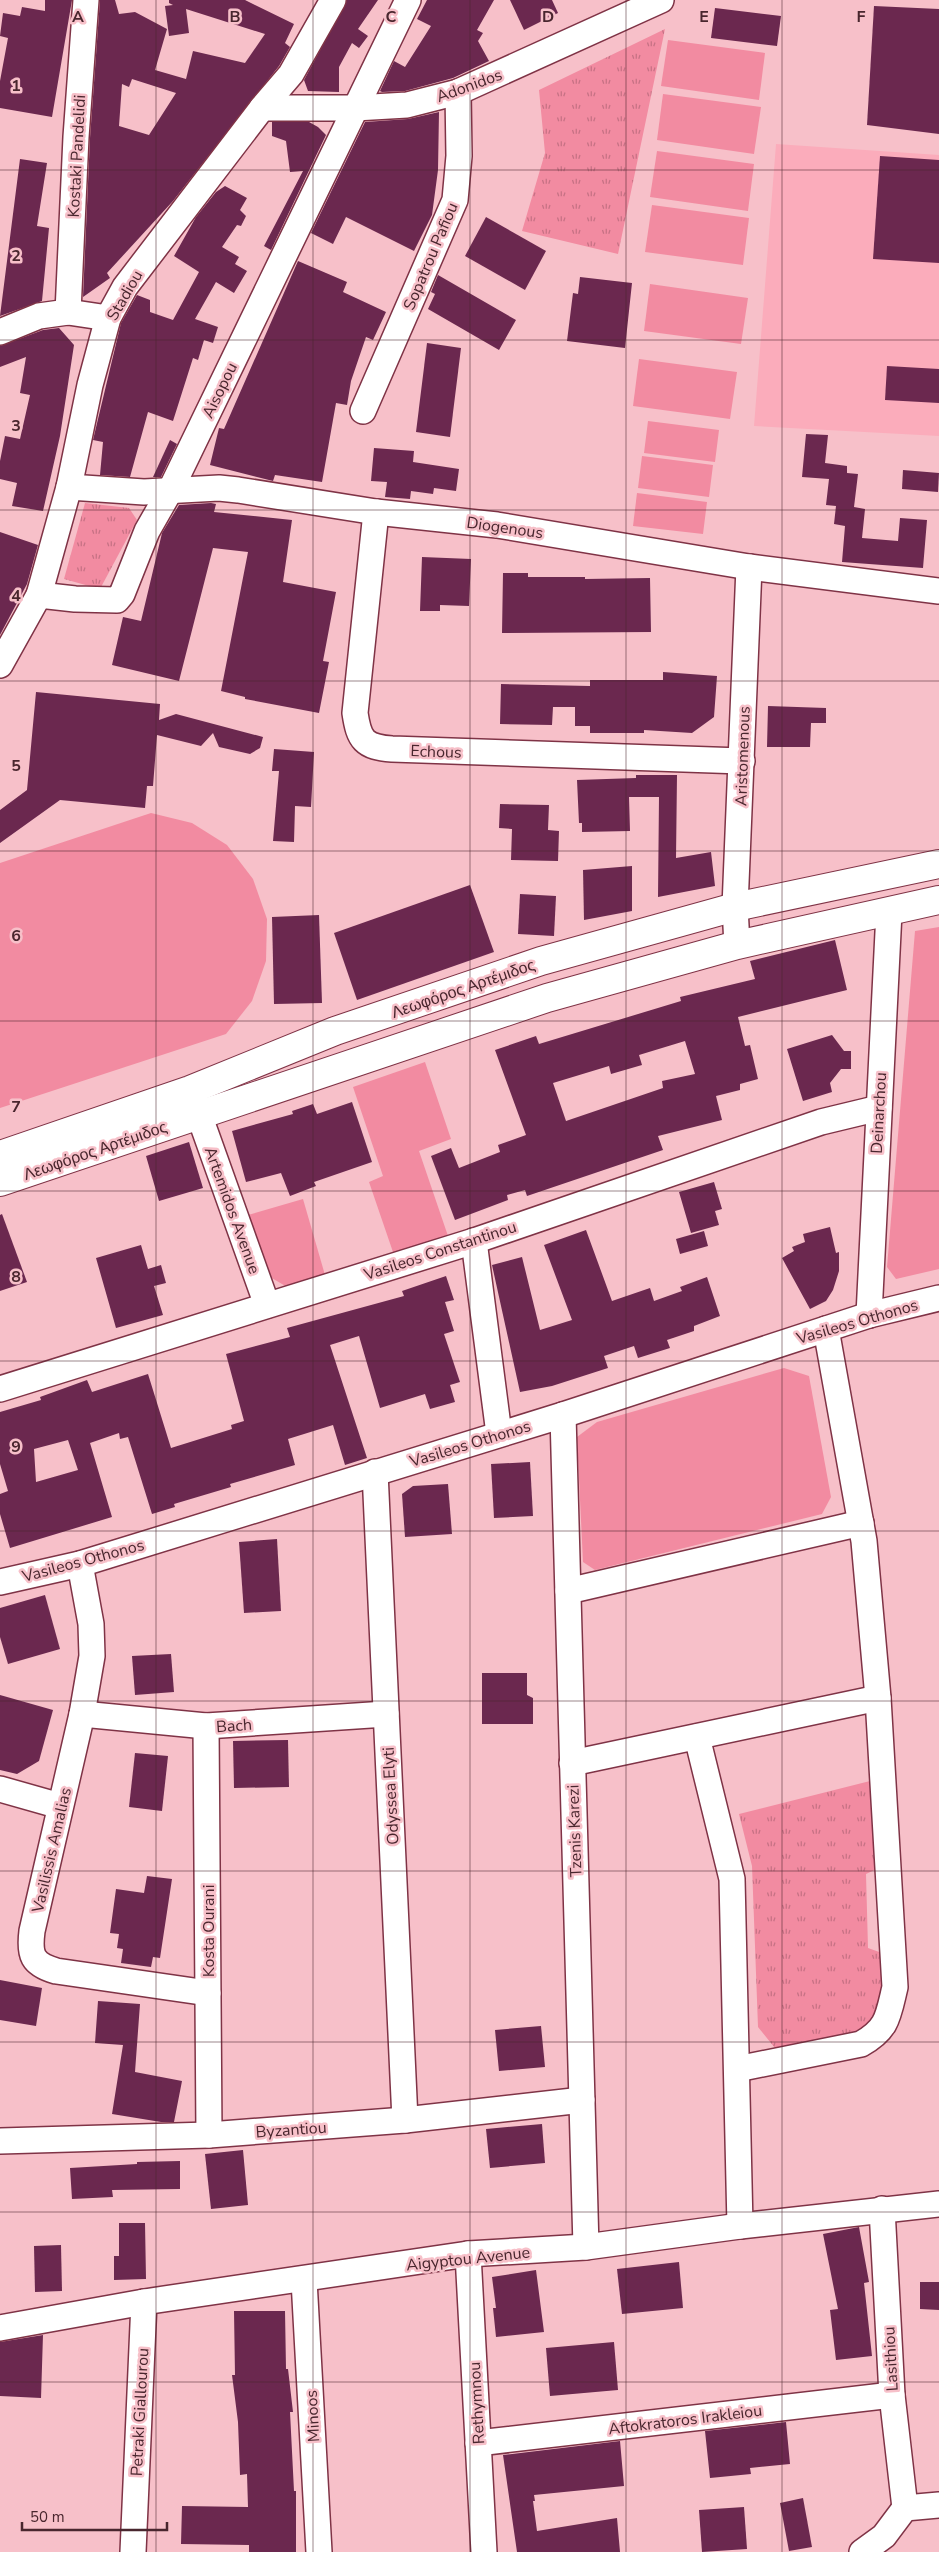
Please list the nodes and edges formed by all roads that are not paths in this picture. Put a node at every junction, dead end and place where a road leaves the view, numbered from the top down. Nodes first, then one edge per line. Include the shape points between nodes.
1 (86, 0) edge
2 (333, 0) edge
3 (408, 0) edge
4 (661, 0) edge
5 (458, 92) junction
6 (262, 108) junction
7 (355, 108) junction
8 (68, 312) junction
9 (108, 318) junction
10 (0, 332) edge
11 (363, 411) dead end
12 (69, 487) junction
13 (171, 489) junction
14 (376, 512) junction
15 (749, 567) junction
16 (939, 591) edge
17 (39, 594) junction
18 (0, 665) edge
19 (742, 762) junction
20 (939, 864) edge
21 (939, 900) edge
22 (735, 907) junction
23 (889, 912) junction
24 (737, 945) junction
25 (194, 1102) junction
26 (878, 1108) junction
27 (0, 1155) edge
28 (0, 1182) edge
29 (474, 1241) junction
30 (939, 1298) edge
31 (267, 1305) junction
32 (869, 1315) junction
33 (826, 1328) junction
34 (0, 1390) edge
35 (563, 1415) junction
36 (499, 1434) junction
37 (375, 1472) junction
38 (860, 1523) junction
39 (80, 1564) junction
40 (0, 1582) edge
41 (568, 1591) junction
42 (878, 1698) junction
43 (82, 1714) junction
44 (386, 1714) junction
45 (206, 1726) junction
46 (697, 1737) junction
47 (572, 1763) junction
48 (0, 1789) edge
49 (60, 1806) junction
50 (208, 1993) junction
51 (737, 2069) junction
52 (582, 2100) junction
53 (405, 2120) junction
54 (209, 2135) junction
55 (0, 2141) edge
56 (939, 2204) edge
57 (882, 2209) junction
58 (740, 2226) junction
59 (586, 2247) junction
60 (468, 2254) junction
61 (304, 2280) junction
62 (144, 2302) junction
63 (0, 2328) edge
64 (892, 2395) junction
65 (478, 2443) junction
66 (939, 2505) edge
67 (905, 2508) junction
68 (133, 2552) edge
69 (319, 2552) edge
70 (484, 2552) edge
71 (862, 2552) edge

1 - 8 street, Kostaki Pandelidi
2 - 6 street, Stadiou via 291,74
3 - 7 street, Aisopou
4 - 5 street, Adonidos
5 - 7 street, Adonidos via 407,105
5 - 11 street, Sopatrou Pafiou via 459,156 455,200
6 - 7 street, Adonidos
6 - 9 street, Stadiou via 125,287
7 - 13 street, Aisopou
8 - 9 street
8 - 10 street via 39,316
9 - 12 street, Stadiou
12 - 13 street, Diogenous via 144,492
12 - 17 street, Stadiou
13 - 14 street, Diogenous via 219,488
13 - 17 street, Aisopou via 147,531 118,600
14 - 15 street, Diogenous via 497,524
14 - 19 street, Echous via 355,713 357,730 364,741 375,748 392,749
15 - 16 street, Diogenous
15 - 19 street, Aristomenous
17 - 18 street, Stadiou
19 - 22 street, Aristomenous
20 - 22 main road, Λεωφόρος Αρτέμιδος
21 - 23 main road, Λεωφόρος Αρτέμιδος
22 - 24 street, Aristomenous
22 - 25 main road, Λεωφόρος Αρτέμιδος via 542,960 335,1031
23 - 24 main road, Λεωφόρος Αρτέμιδος
23 - 26 street, Deinarchou
24 - 25 main road, Λεωφόρος Αρτέμιδος
25 - 27 main road, Λεωφόρος Αρτέμιδος
25 - 28 main road, Λεωφόρος Αρτέμιδος
25 - 31 street, Artemidos Avenue
26 - 29 street, Vasileos Constantinou via 820,1122
26 - 32 street, Deinarchou
29 - 31 street, Vasileos Constantinou
29 - 36 street
30 - 32 street, Vasileos Othonos
31 - 34 street, Vasileos Constantinou
32 - 33 street, Vasileos Othonos
33 - 35 street, Vasileos Othonos
33 - 38 street
35 - 36 street, Vasileos Othonos
35 - 41 street, Tzenis Karezi
36 - 37 street, Vasileos Othonos
37 - 39 street, Vasileos Othonos
37 - 44 street, Odyssea Elyti
38 - 41 street
38 - 42 street
39 - 40 street, Vasileos Othonos
39 - 43 street, Vasilissis Amalias via 93,1640
41 - 47 street, Tzenis Karezi
42 - 46 street
42 - 51 street via 895,1987 887,2018 878,2035 861,2044
43 - 45 street, Bach
43 - 49 street, Vasilissis Amalias
44 - 45 street, Bach
44 - 53 street, Odyssea Elyti
45 - 50 street, Kosta Ourani
46 - 47 street
46 - 51 street via 732,1879
47 - 52 street, Tzenis Karezi
48 - 49 street
49 - 50 street, Vasilissis Amalias via 32,1931 30,1946 33,1958 43,1967 56,1971
50 - 54 street, Kosta Ourani
51 - 58 street
52 - 53 street, Byzantiou
52 - 59 street, Tzenis Karezi
53 - 54 street, Byzantiou
54 - 55 street, Byzantiou
56 - 57 street, Aigyptou Avenue
57 - 58 street, Aigyptou Avenue
57 - 64 street, Lasithiou
58 - 59 street, Aigyptou Avenue
59 - 60 street, Aigyptou Avenue
60 - 61 street, Aigyptou Avenue
60 - 65 street, Rethymnou
61 - 62 street, Aigyptou Avenue
61 - 69 street, Minoos
62 - 63 street, Aigyptou Avenue
62 - 68 street, Petraki Giallourou
64 - 65 street, Aftokratoros Irakleiou
64 - 67 street, Lasithiou
65 - 70 street, Rethymnou
66 - 67 street
67 - 71 street via 884,2536

